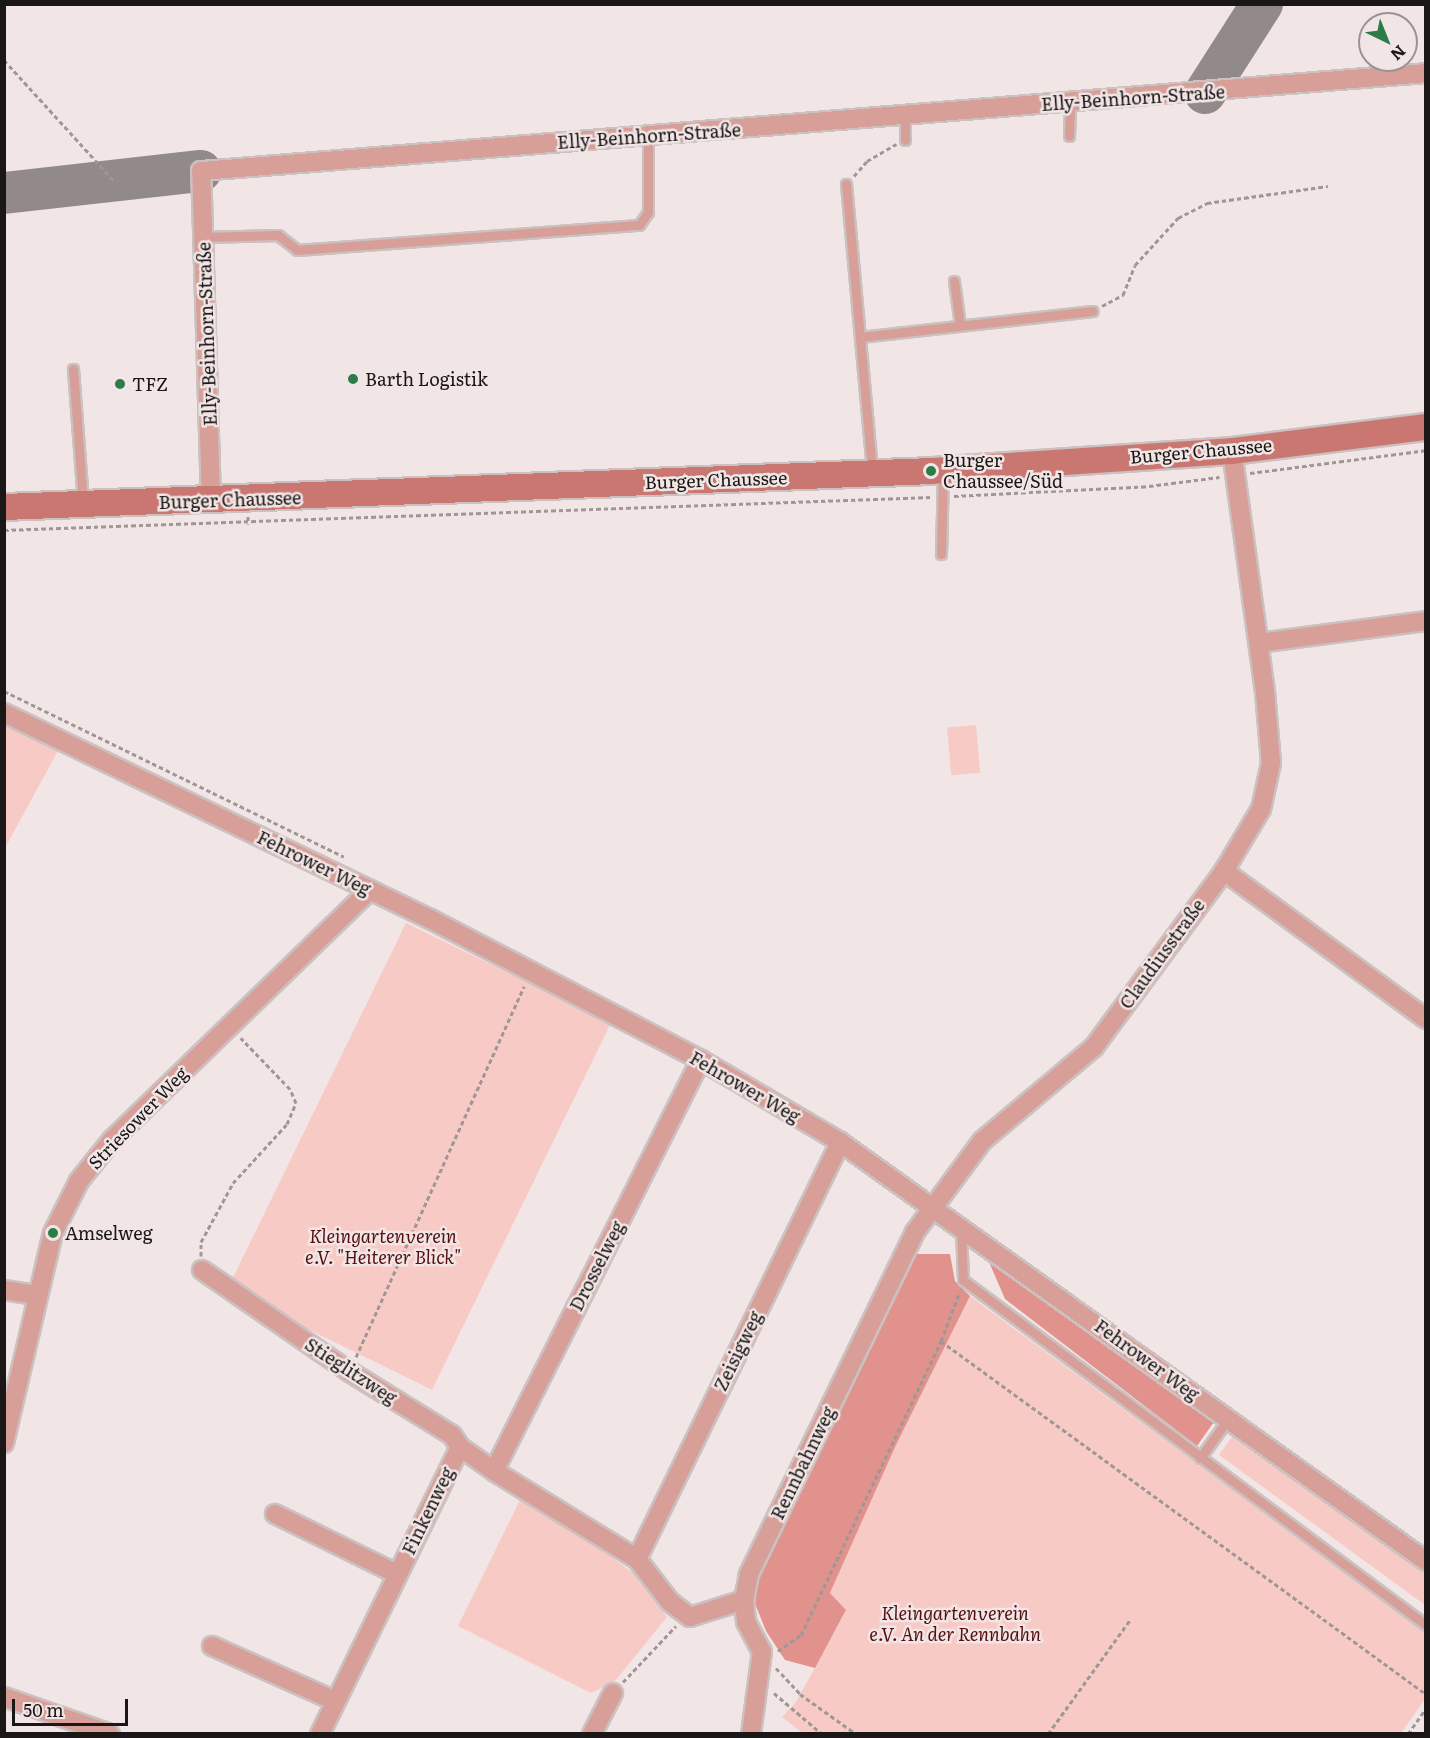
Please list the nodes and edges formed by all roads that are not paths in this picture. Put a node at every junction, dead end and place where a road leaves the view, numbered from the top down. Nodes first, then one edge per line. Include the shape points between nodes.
1 (1425, 73) edge
2 (1070, 103) junction
3 (905, 116) junction
4 (648, 136) junction
5 (1069, 136) dead end
6 (905, 140) road end
7 (846, 183) road end
8 (204, 237) junction
9 (954, 281) dead end
10 (1093, 311) road end
11 (960, 325) junction
12 (860, 337) junction
13 (73, 369) dead end
14 (1425, 427) edge
15 (1234, 463) junction
16 (943, 470) junction
17 (872, 473) junction
18 (211, 501) junction
19 (84, 505) junction
20 (4, 507) edge
21 (942, 554) dead end
22 (1425, 621) edge
23 (1259, 643) junction
24 (4, 713) edge
25 (1224, 871) junction
26 (370, 890) junction
27 (1425, 1019) edge
28 (701, 1060) junction
29 (840, 1142) junction
30 (933, 1207) junction
31 (961, 1226) junction
32 (202, 1270) road end
33 (4, 1290) edge
34 (36, 1295) junction
35 (1228, 1419) junction
36 (4, 1443) edge
37 (459, 1447) junction
38 (1200, 1458) junction
39 (494, 1471) junction
40 (275, 1514) dead end
41 (637, 1559) junction
42 (1425, 1561) edge
43 (397, 1574) junction
44 (744, 1600) junction
45 (1423, 1622) edge
46 (212, 1646) dead end
47 (613, 1693) road end
48 (4, 1697) edge
49 (335, 1701) junction
50 (754, 1732) edge
51 (110, 1734) edge
52 (320, 1734) edge
53 (592, 1734) edge

1 - 2 street, Elly-Beinhorn-Straße
2 - 3 street, Elly-Beinhorn-Straße
2 - 5 lane
3 - 4 street, Elly-Beinhorn-Straße
3 - 6 lane
4 - 8 street, Elly-Beinhorn-Straße via 201,171
4 - 8 lane via 648,212 639,225 297,250 278,235
7 - 12 lane
8 - 18 street, Elly-Beinhorn-Straße
9 - 11 lane
10 - 11 lane
11 - 12 lane
12 - 17 lane
13 - 19 lane
14 - 15 main road, Burger Chaussee
15 - 16 main road, Burger Chaussee
15 - 23 street, Claudiusstraße
16 - 17 main road, Burger Chaussee
16 - 21 lane
17 - 18 main road, Burger Chaussee via 248,512
18 - 19 main road, Burger Chaussee
19 - 20 main road, Burger Chaussee
22 - 23 street
23 - 25 street, Claudiusstraße via 1270,763 1268,787 1245,841
24 - 26 street, Fehrower Weg
25 - 27 street
25 - 30 street, Claudiusstraße via 1094,1047 982,1141
26 - 28 street, Fehrower Weg
26 - 34 street, Striesower Weg via 90,1164 53,1233
28 - 29 street, Fehrower Weg
28 - 39 street, Drosselweg
29 - 30 street, Fehrower Weg
29 - 41 street, Zeisigweg
30 - 31 street, Fehrower Weg
30 - 44 street, Rennbahnweg via 915,1232 749,1574
31 - 35 street, Fehrower Weg
31 - 38 lane via 963,1280
32 - 37 street, Stieglitzweg via 350,1372 452,1435
33 - 34 street
34 - 36 street, Striesower Weg
35 - 38 lane
35 - 42 street, Fehrower Weg
37 - 39 street, Stieglitzweg
37 - 43 street, Finkenweg
38 - 45 lane
39 - 41 street, Stieglitzweg
40 - 43 street, Finkenweg
41 - 44 street, Stieglitzweg via 670,1602 690,1617
43 - 49 street, Finkenweg
44 - 50 street, Rennbahnweg via 746,1622 762,1652
46 - 49 street
47 - 53 street
48 - 51 street
49 - 52 street, Finkenweg

